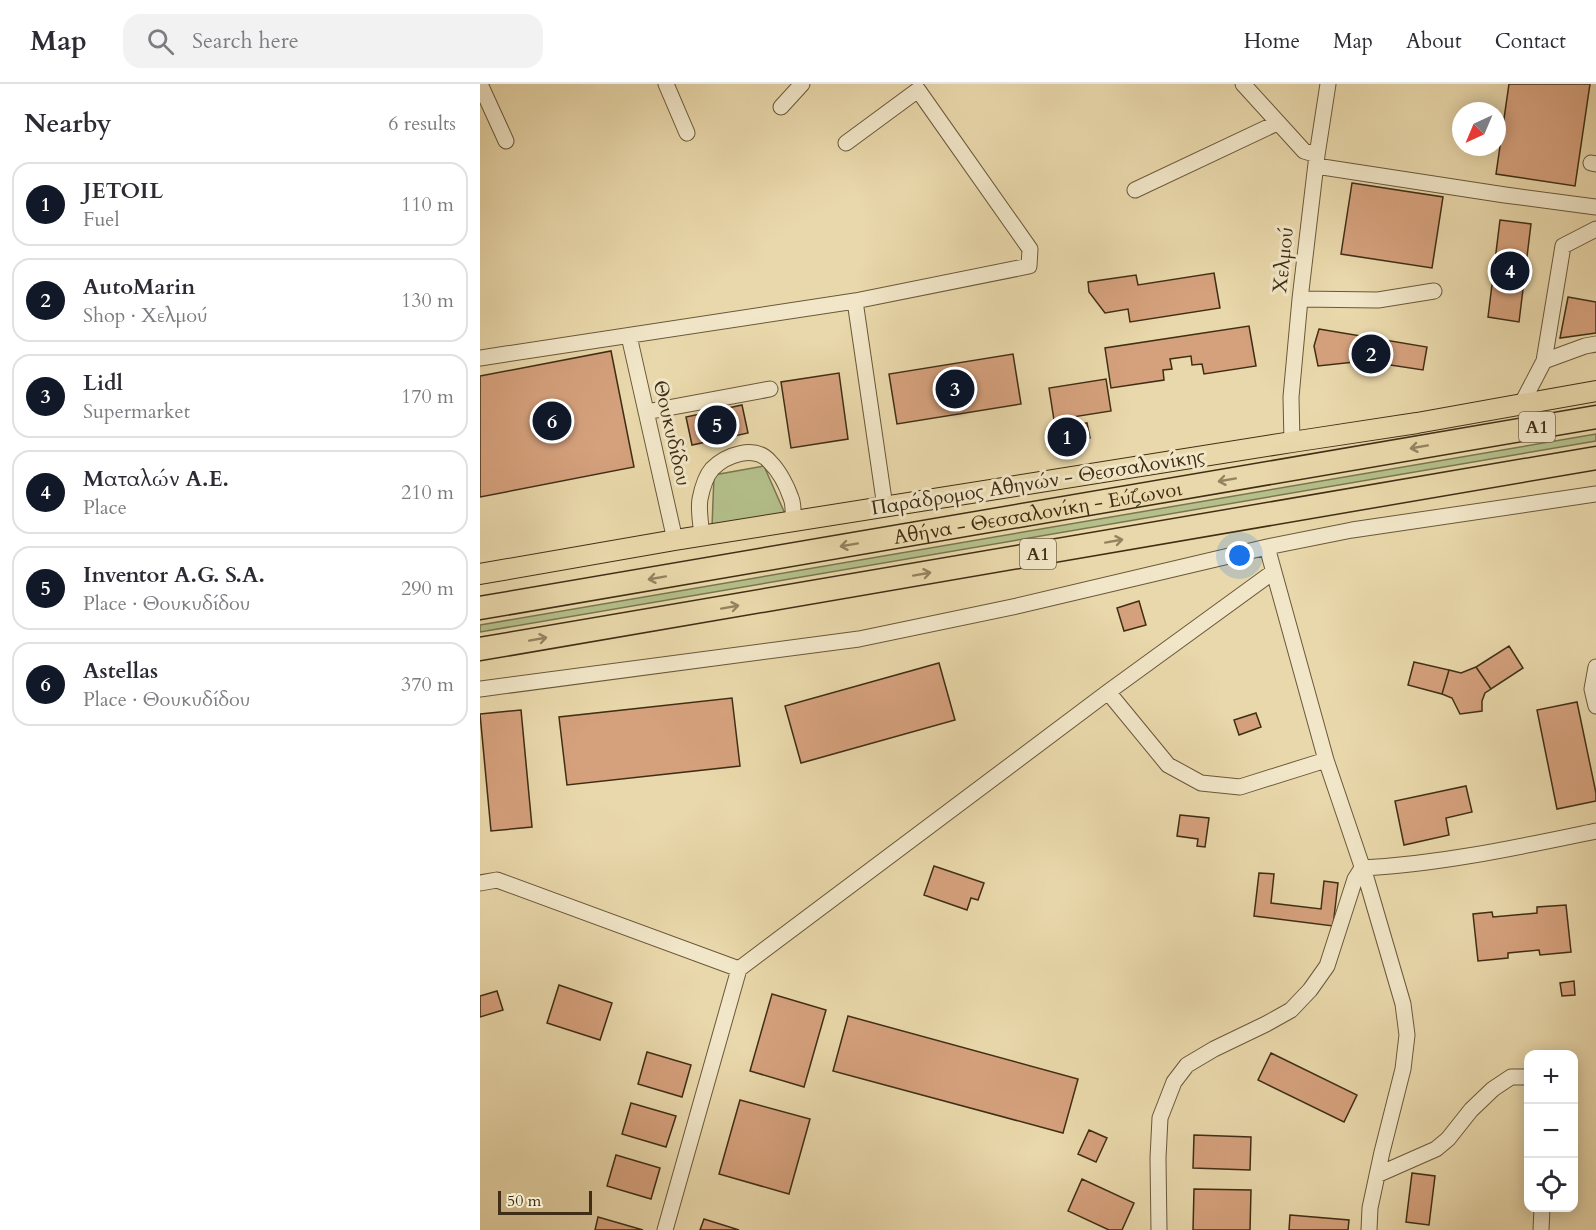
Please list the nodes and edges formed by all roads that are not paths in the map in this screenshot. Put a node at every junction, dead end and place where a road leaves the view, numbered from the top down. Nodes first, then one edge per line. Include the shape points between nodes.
1 (480, 84) edge
2 (666, 84) edge
3 (802, 84) edge
4 (1243, 84) edge
5 (1328, 84) edge
6 (781, 107) dead end
7 (1277, 123) junction
8 (687, 133) dead end
9 (506, 141) dead end
10 (846, 143) dead end
11 (1316, 161) junction
12 (1135, 189) dead end
13 (1596, 207) edge
14 (1596, 229) edge
15 (1434, 291) dead end
16 (1300, 299) junction
17 (855, 301) junction
18 (629, 336) junction
19 (1596, 344) edge
20 (480, 358) edge
21 (1544, 361) junction
22 (770, 389) dead end
23 (1596, 391) edge
24 (1521, 405) junction
25 (646, 412) junction
26 (1596, 417) edge
27 (1292, 442) junction
28 (1596, 458) edge
29 (1596, 494) edge
30 (885, 507) junction
31 (794, 521) junction
32 (702, 536) junction
33 (675, 540) junction
34 (1267, 547) junction
35 (1273, 572) junction
36 (480, 574) edge
37 (480, 608) edge
38 (480, 649) edge
39 (1596, 667) edge
40 (480, 689) edge
41 (1108, 692) junction
42 (1596, 706) edge
43 (1326, 760) junction
44 (1596, 831) edge
45 (1362, 868) junction
46 (480, 871) edge
47 (497, 880) junction
48 (480, 884) edge
49 (739, 969) junction
50 (1524, 1077) edge
51 (1377, 1175) junction
52 (1542, 1212) edge
53 (665, 1230) edge
54 (1159, 1230) edge
55 (1369, 1230) edge
56 (1541, 1230) edge

1 - 9 street
2 - 8 street
3 - 6 street
4 - 7 street
5 - 11 street, Χελμού
7 - 11 street
7 - 12 street
10 - 17 street via 918,90 1030,249 1029,266
11 - 13 street
11 - 16 street, Χελμού
14 - 21 street via 1563,246
15 - 16 street via 1378,300
16 - 27 street, Χελμού via 1291,397
17 - 18 street
17 - 30 street
18 - 20 street
18 - 25 street, Θουκυδίδου
19 - 21 street
21 - 24 street
22 - 25 street
23 - 24 main road, Παράδρομος Αθηνών - Θεσσαλονίκης
24 - 27 main road, Παράδρομος Αθηνών - Θεσσαλονίκης
25 - 33 street, Θουκυδίδου
26 -> 37 highway, Αθήνα - Θεσσαλονίκη - Εύζωνοι / Α1
27 - 30 main road, Παράδρομος Αθηνών - Θεσσαλονίκης
38 -> 28 highway, Αθήνα - Θεσσαλονίκη - Εύζωνοι / Α1
29 - 34 street via 1352,530
30 - 31 main road, Παράδρομος Αθηνών - Θεσσαλονίκης
31 - 32 main road, Παράδρομος Αθηνών - Θεσσαλονίκης
31 - 32 street via 792,499 769,460 754,453 740,453 724,459 704,485 699,501
32 - 33 main road, Παράδρομος Αθηνών - Θεσσαλονίκης
33 - 36 main road, Παράδρομος Αθηνών - Θεσσαλονίκης
34 - 35 street
34 - 40 street via 859,639
35 - 41 street
35 - 43 street
39 - 42 street via 1592,689
41 - 43 street via 1168,765 1201,783 1240,787
41 - 49 street
43 - 45 street
44 - 45 street via 1457,858
45 - 51 street via 1403,1004 1407,1035 1403,1069
45 - 54 street via 1327,966 1310,990 1291,1010 1187,1065 1174,1082 1160,1118
46 - 47 street
47 - 48 street
47 - 49 street
49 - 53 street
50 - 51 street via 1511,1077 1493,1089 1436,1149
51 - 55 street
52 - 56 street

